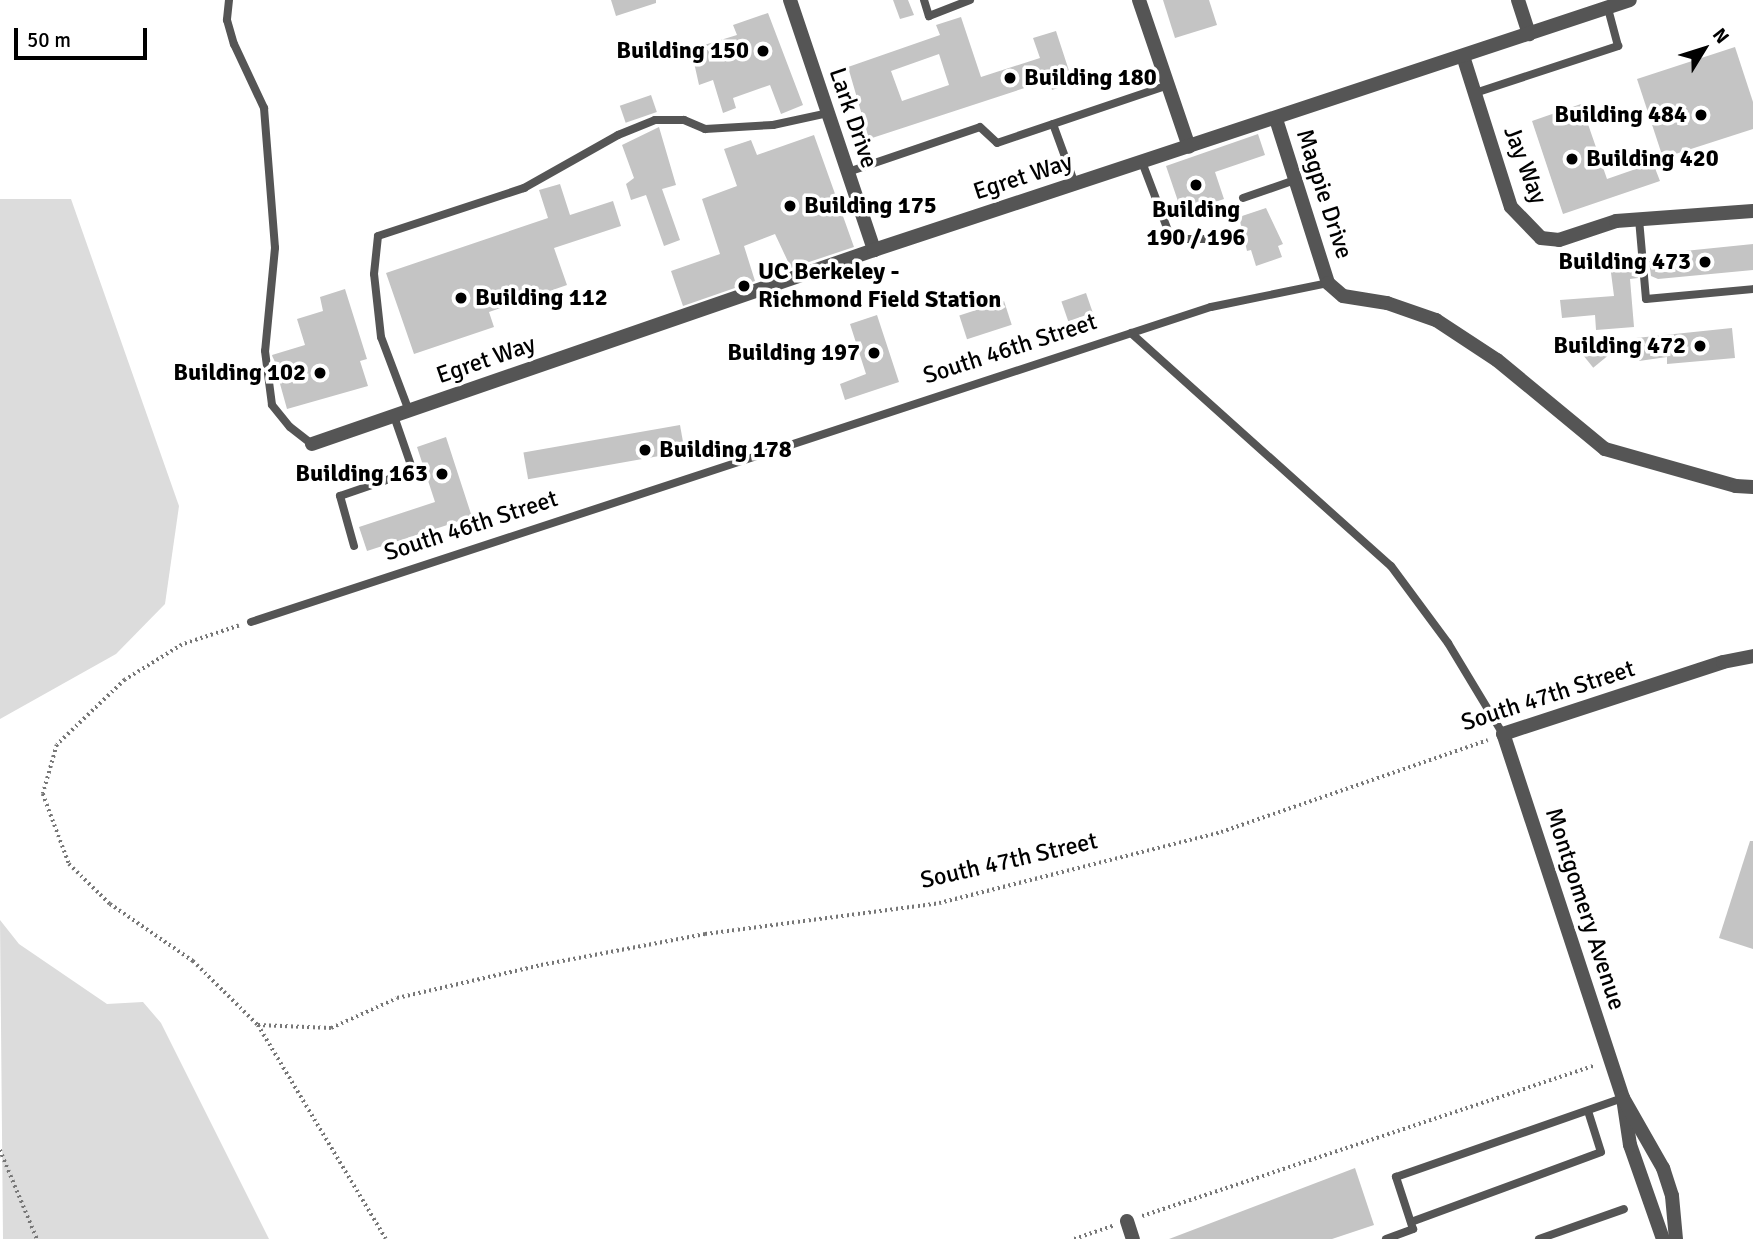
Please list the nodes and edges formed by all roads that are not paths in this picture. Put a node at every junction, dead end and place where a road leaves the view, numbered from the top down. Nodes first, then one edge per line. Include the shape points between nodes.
1 (230, 0) edge
2 (790, 0) edge
3 (924, 0) edge
4 (970, 0) edge
5 (1139, 0) edge
6 (1518, 0) edge
7 (1630, 0) edge
8 (1608, 8) junction
9 (1529, 34) junction
10 (1463, 56) junction
11 (1168, 85) junction
12 (1475, 93) junction
13 (828, 113) junction
14 (1276, 119) junction
15 (1053, 124) junction
16 (1189, 147) junction
17 (1143, 162) junction
18 (848, 172) junction
19 (1296, 180) junction
20 (1075, 184) junction
21 (1243, 198) dead end
22 (1753, 211) edge
23 (1639, 219) junction
24 (1232, 239) dead end
25 (874, 250) junction
26 (1328, 283) junction
27 (1753, 289) edge
28 (1131, 333) junction
29 (409, 411) junction
30 (394, 416) junction
31 (312, 444) joint
32 (1753, 487) edge
33 (354, 546) dead end
34 (251, 622) road end
35 (1753, 656) edge
36 (1503, 734) junction
37 (1623, 1098) junction
38 (1588, 1111) junction
39 (1625, 1209) dead end
40 (1127, 1221) road end
41 (1410, 1222) junction
42 (1133, 1239) edge
43 (1386, 1239) edge
44 (1539, 1239) edge
45 (1663, 1239) edge
46 (1676, 1239) edge

1 - 31 lane via 227,20 234,44 264,108 275,248 265,351 272,405 289,428
2 - 13 street, Lark Drive
3 - 4 lane via 929,16
5 - 11 street
6 - 9 street
7 - 8 street, Egret Way
8 - 9 street, Egret Way
8 - 12 lane via 1618,46
9 - 10 street, Egret Way
10 - 12 street, Jay Way
10 - 14 street, Egret Way
11 - 15 lane
11 - 16 street
12 - 23 street, Jay Way via 1511,207 1529,230 1541,239 1559,240 1616,221
13 - 18 street, Lark Drive
13 - 29 lane via 773,125 705,129 684,120 655,120 618,135 524,188 378,236 374,274 381,337
14 - 16 street, Egret Way
14 - 19 street, Magpie Drive
15 - 18 lane via 997,143 980,127
15 - 20 lane
16 - 17 street, Egret Way
17 - 20 street, Egret Way
17 - 24 lane via 1169,233 1183,239
18 - 25 street, Lark Drive
19 - 21 lane
19 - 26 street, Magpie Drive
20 - 25 street, Egret Way
22 - 23 street, Jay Way
23 - 27 lane via 1646,299
25 - 29 street, Egret Way
26 - 28 lane, South 46th Street via 1211,307
26 - 32 street via 1343,296 1387,303 1436,320 1497,359 1605,449
28 - 34 lane, South 46th Street
28 - 36 lane via 1391,566 1448,643
29 - 30 street, Egret Way
30 - 31 street, Egret Way
30 - 33 lane via 413,471 340,496
35 - 36 street, South 47th Street
36 - 37 street, Montgomery Avenue
37 - 38 lane
37 - 45 street, Montgomery Avenue via 1630,1145
37 - 46 street, Montgomery Avenue via 1663,1168 1672,1196
38 - 41 lane via 1601,1152
38 - 41 lane via 1396,1178
39 - 44 lane
40 - 42 street
41 - 43 lane via 1413,1229

